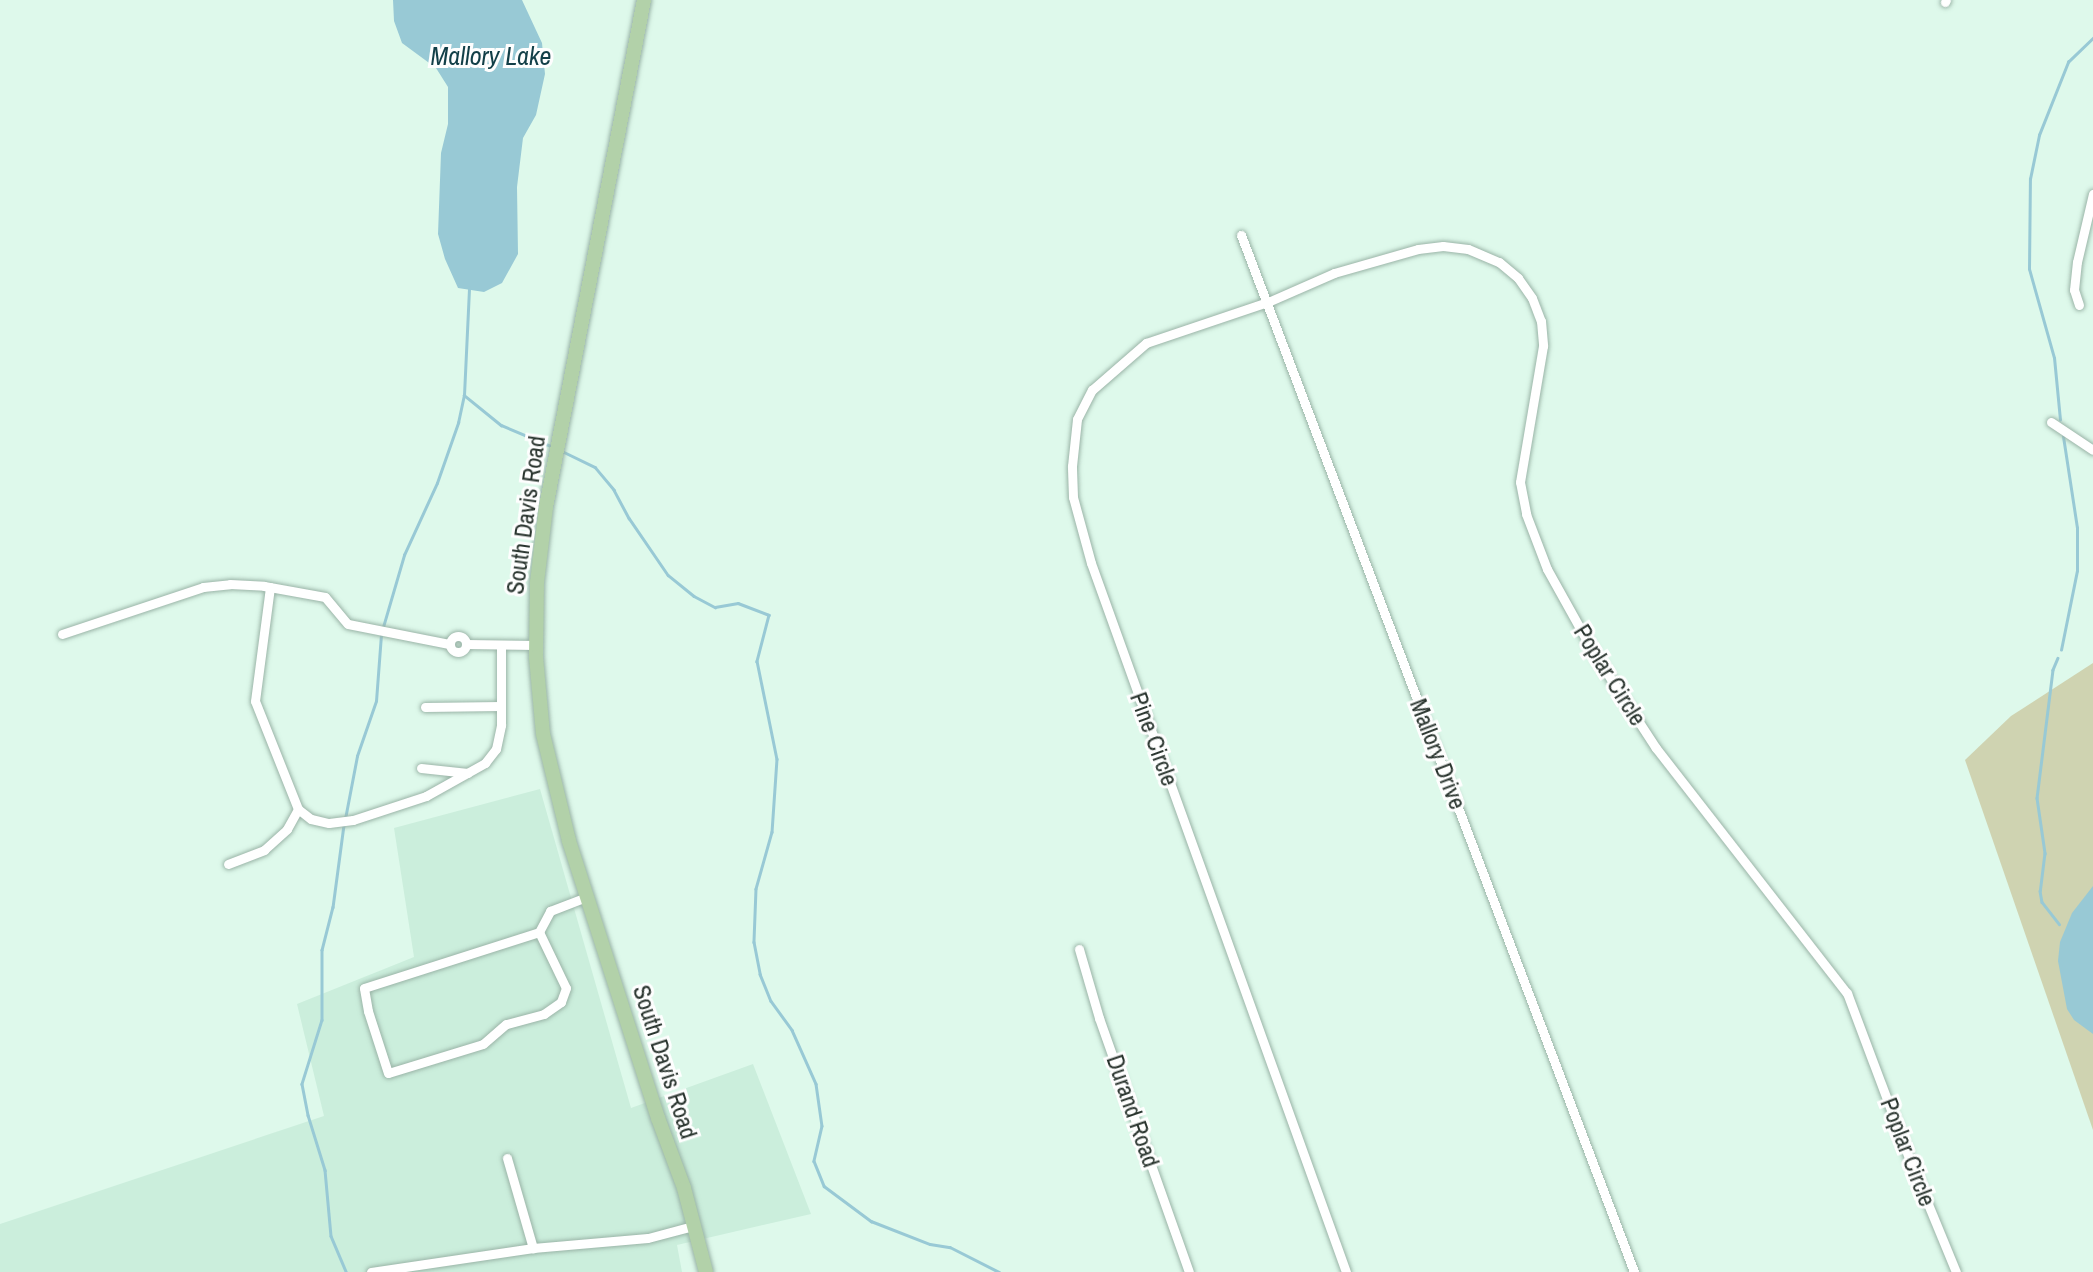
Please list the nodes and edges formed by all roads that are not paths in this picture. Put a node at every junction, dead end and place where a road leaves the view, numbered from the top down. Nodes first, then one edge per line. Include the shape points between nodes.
1 (644, 0) edge
2 (2093, 194) edge
3 (1241, 235) dead end
4 (1268, 302) junction
5 (2079, 305) dead end
6 (2051, 422) dead end
7 (2093, 450) edge
8 (270, 587) junction
9 (62, 634) dead end
10 (501, 645) junction
11 (536, 645) junction
12 (501, 706) junction
13 (425, 707) dead end
14 (421, 768) dead end
15 (468, 773) junction
16 (298, 809) junction
17 (228, 864) dead end
18 (587, 897) junction
19 (539, 932) junction
20 (1079, 948) dead end
21 (507, 1158) dead end
22 (693, 1226) junction
23 (533, 1248) junction
24 (371, 1272) edge
25 (706, 1272) edge
26 (1189, 1272) edge
27 (1346, 1272) edge
28 (1634, 1272) edge
29 (1956, 1272) edge

1 - 11 main road, South Davis Road via 546,507 537,582
2 - 5 street via 2077,262 2074,290
3 - 4 street, Mallory Drive
4 - 27 street, Pine Circle via 1146,343 1092,390 1077,419 1073,497 1092,567
4 - 28 street, Mallory Drive
4 - 29 street, Poplar Circle via 1335,273 1431,246 1480,252 1508,269 1525,288 1537,310 1543,346 1520,482 1526,514 1547,569 1592,650 1656,748 1847,993
6 - 7 street
8 - 9 street via 203,587
8 - 10 street via 325,597 348,624 449,644 459,652 466,644
8 - 16 street via 255,701
10 - 11 street
10 - 12 street
11 - 18 main road, South Davis Road via 543,734
12 - 13 street
12 - 15 street via 496,749
14 - 15 street
15 - 16 street via 426,796 354,820 329,823 310,819
16 - 17 street via 287,829 264,850
18 - 19 street via 550,911
18 - 22 main road, South Davis Road
19 - 19 street via 364,988 388,1073 483,1044 506,1024 544,1014 561,1002 566,988
20 - 26 street, Durand Road via 1099,1018
21 - 23 street
22 - 23 street via 648,1238
22 - 25 main road, South Davis Road
23 - 24 street

